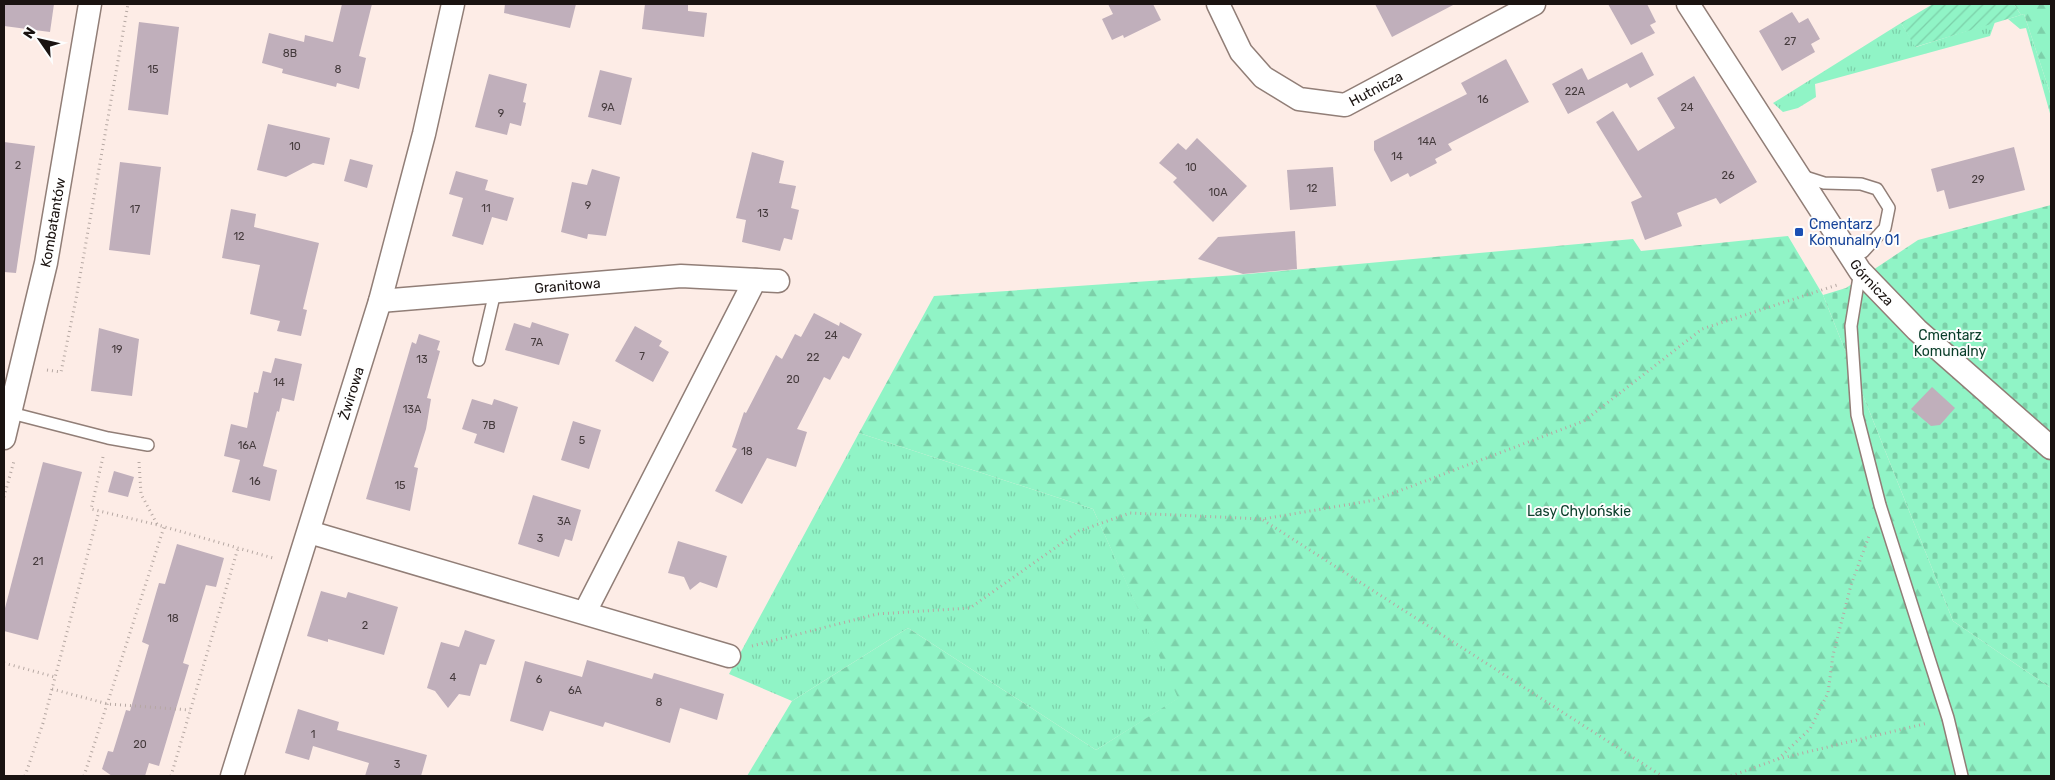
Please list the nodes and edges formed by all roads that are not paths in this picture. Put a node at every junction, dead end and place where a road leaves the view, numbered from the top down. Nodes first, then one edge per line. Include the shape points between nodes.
1 (90, 4) edge
2 (453, 4) edge
3 (1218, 4) edge
4 (1534, 4) edge
5 (1688, 4) edge
6 (1796, 174) junction
7 (1846, 251) junction
8 (1859, 275) junction
9 (755, 280) junction
10 (778, 281) dead end
11 (495, 292) junction
12 (380, 301) junction
13 (479, 360) dead end
14 (7, 412) edge
15 (4, 438) edge
16 (148, 445) dead end
17 (2051, 448) edge
18 (309, 532) junction
19 (585, 612) junction
20 (729, 656) road end
21 (232, 776) edge
22 (1962, 776) edge

1 - 14 street, Kombatantów via 46,263
2 - 12 street, Żwirowa via 424,134
3 - 4 street, Hutnicza via 1242,52 1263,77 1299,99 1345,105
5 - 6 street, Górnicza
6 - 7 street, Górnicza
6 - 7 lane via 1824,183 1861,184 1877,189 1889,208 1885,228 1863,252
7 - 8 street, Górnicza
8 - 17 street, Górnicza
8 - 22 lane via 1851,326 1857,415 1880,505 1948,718
9 - 10 street, Granitowa
9 - 11 street, Granitowa via 681,276
9 - 19 street
11 - 12 street, Granitowa
11 - 13 lane
12 - 18 street, Żwirowa
14 - 15 street, Kombatantów
14 - 16 lane
18 - 19 street
18 - 21 street, Żwirowa
19 - 20 street

